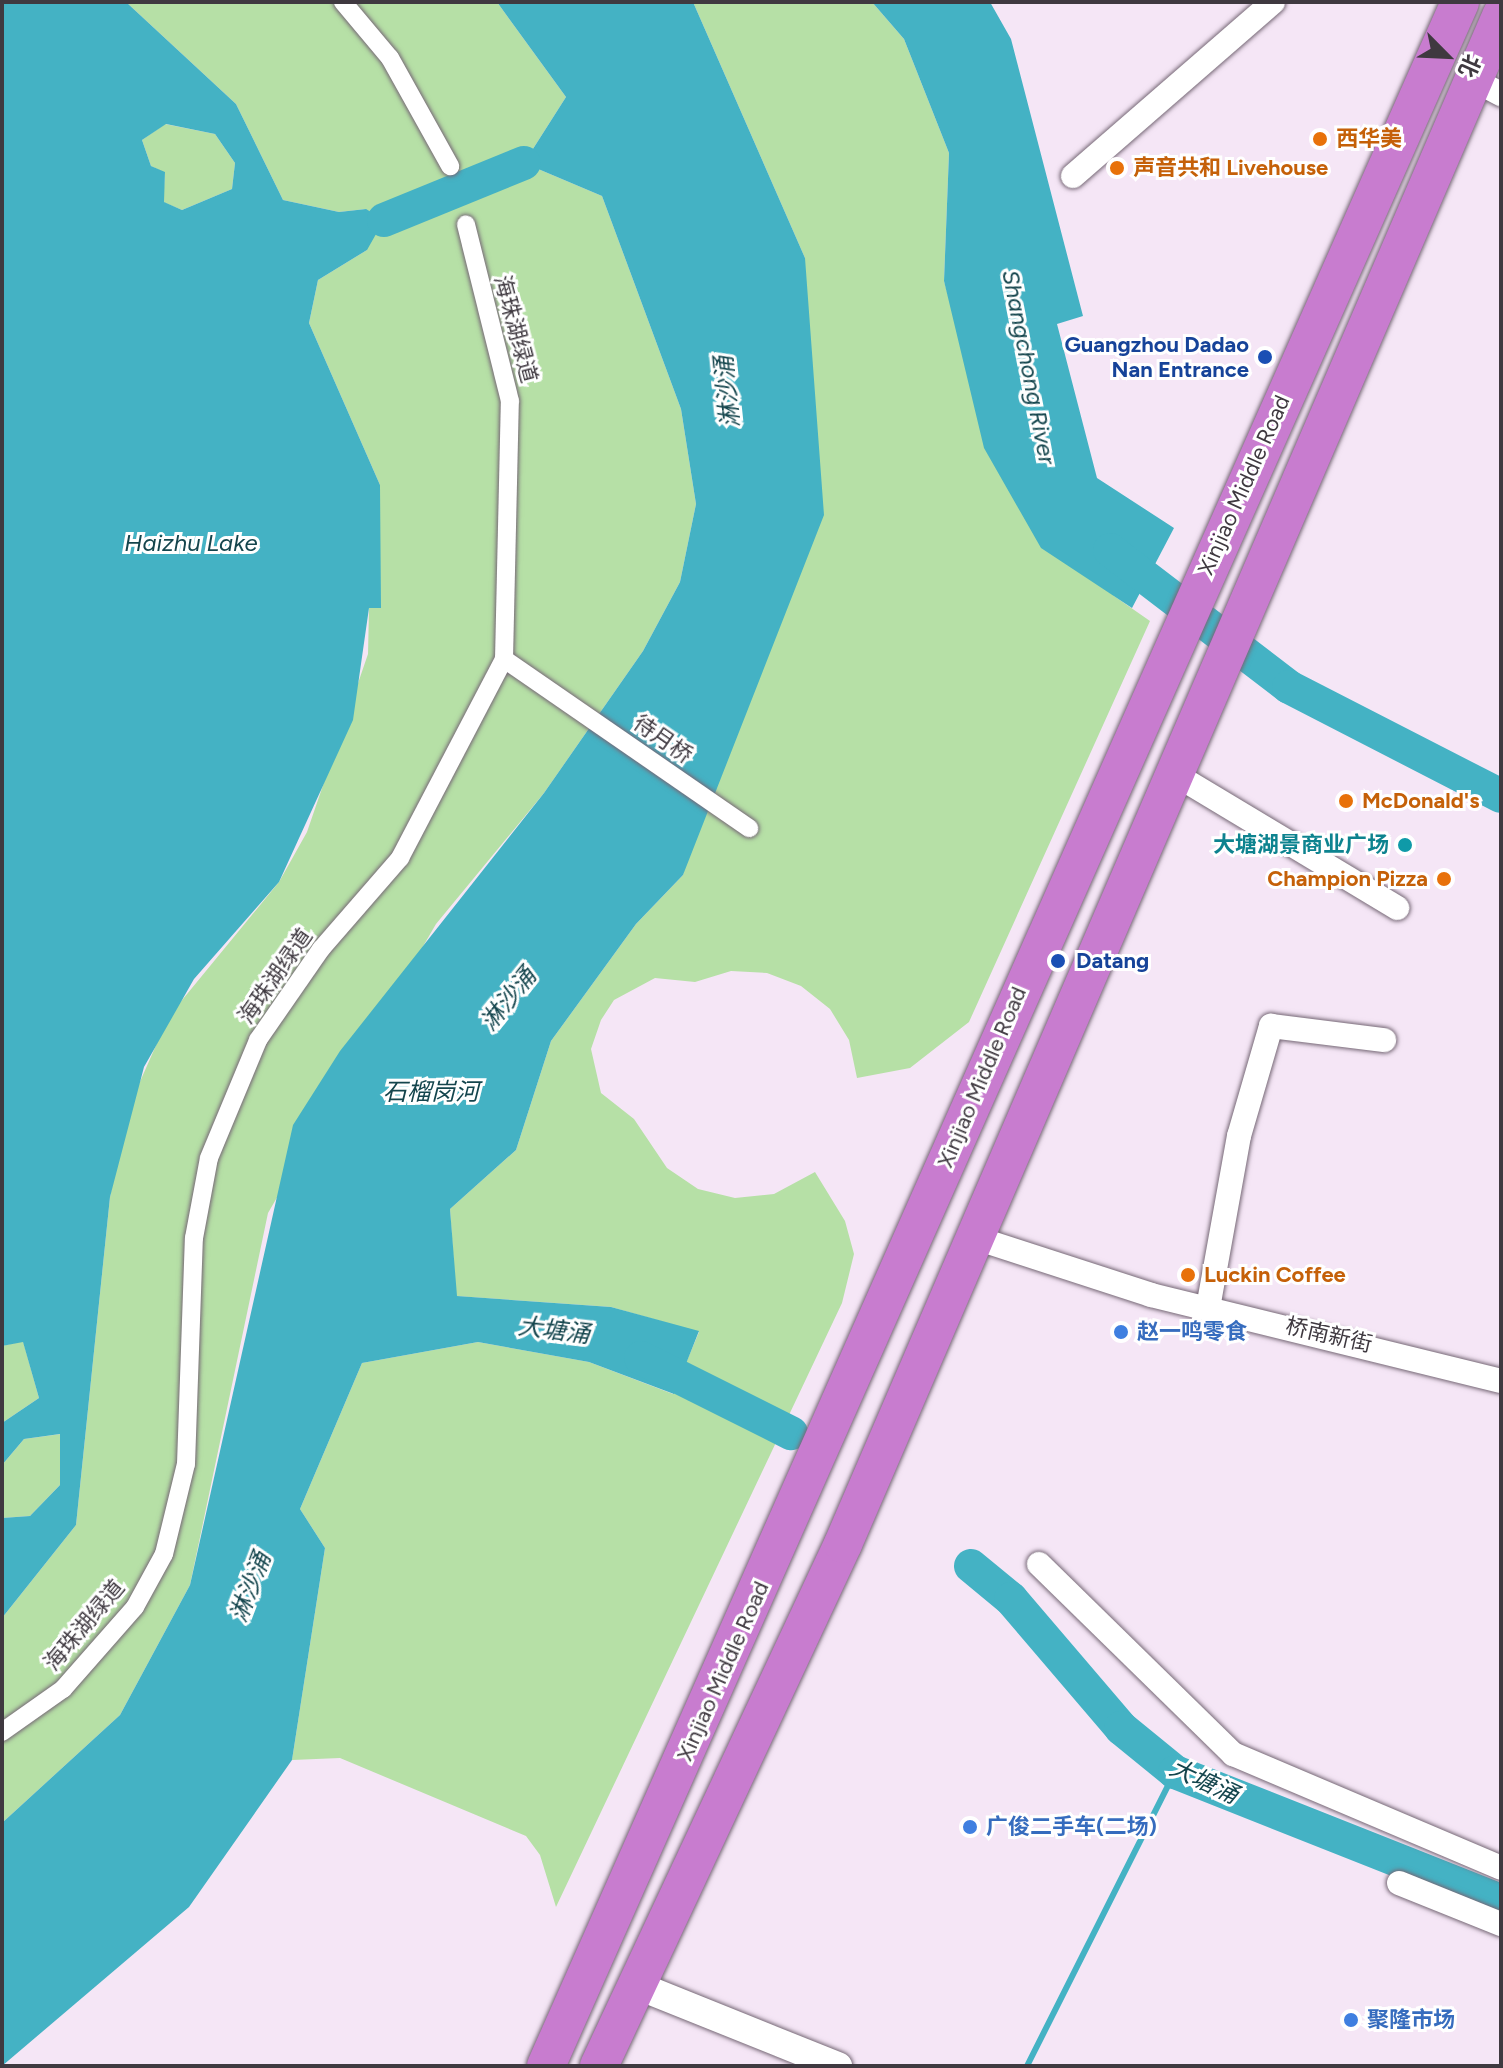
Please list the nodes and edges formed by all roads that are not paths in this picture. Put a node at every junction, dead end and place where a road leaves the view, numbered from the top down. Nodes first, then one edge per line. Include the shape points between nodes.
1 (343, 2) edge
2 (1273, 2) edge
3 (1449, 2) edge
4 (1460, 2) edge
5 (1501, 16) edge
6 (1501, 48) edge
7 (1430, 67) junction
8 (1491, 88) edge
9 (1450, 134) junction
10 (450, 166) dead end
11 (1073, 176) dead end
12 (466, 224) dead end
13 (504, 659) junction
14 (1171, 772) junction
15 (749, 828) dead end
16 (1397, 908) dead end
17 (1384, 1040) dead end
18 (973, 1237) junction
19 (1208, 1308) junction
20 (1501, 1381) edge
21 (1039, 1564) dead end
22 (2, 1732) edge
23 (1501, 1868) edge
24 (1399, 1883) dead end
25 (1501, 1924) edge
26 (636, 1985) junction
27 (546, 2066) edge
28 (599, 2066) edge
29 (838, 2066) edge

1 - 10 street via 390,58
2 - 11 street
3 - 7 highway
4 - 7 highway, Xinjiao Middle Road
5 - 9 highway
6 - 8 highway
7 - 27 highway, Xinjiao Middle Road
8 - 9 highway
9 - 14 highway
12 - 13 street, 海珠湖绿道 via 510,401
13 - 15 street, 待月桥
13 - 22 street, 海珠湖绿道 via 400,858 321,949 258,1040 209,1158 194,1238 186,1464 164,1554 135,1607 63,1689
14 - 16 street
14 - 18 highway
17 - 19 street via 1271,1026 1239,1136
18 - 19 street, 桥南新街
18 - 26 highway via 843,1544
19 - 20 street, 桥南新街
21 - 23 street via 1233,1754
24 - 25 street
26 - 28 highway
26 - 29 street

